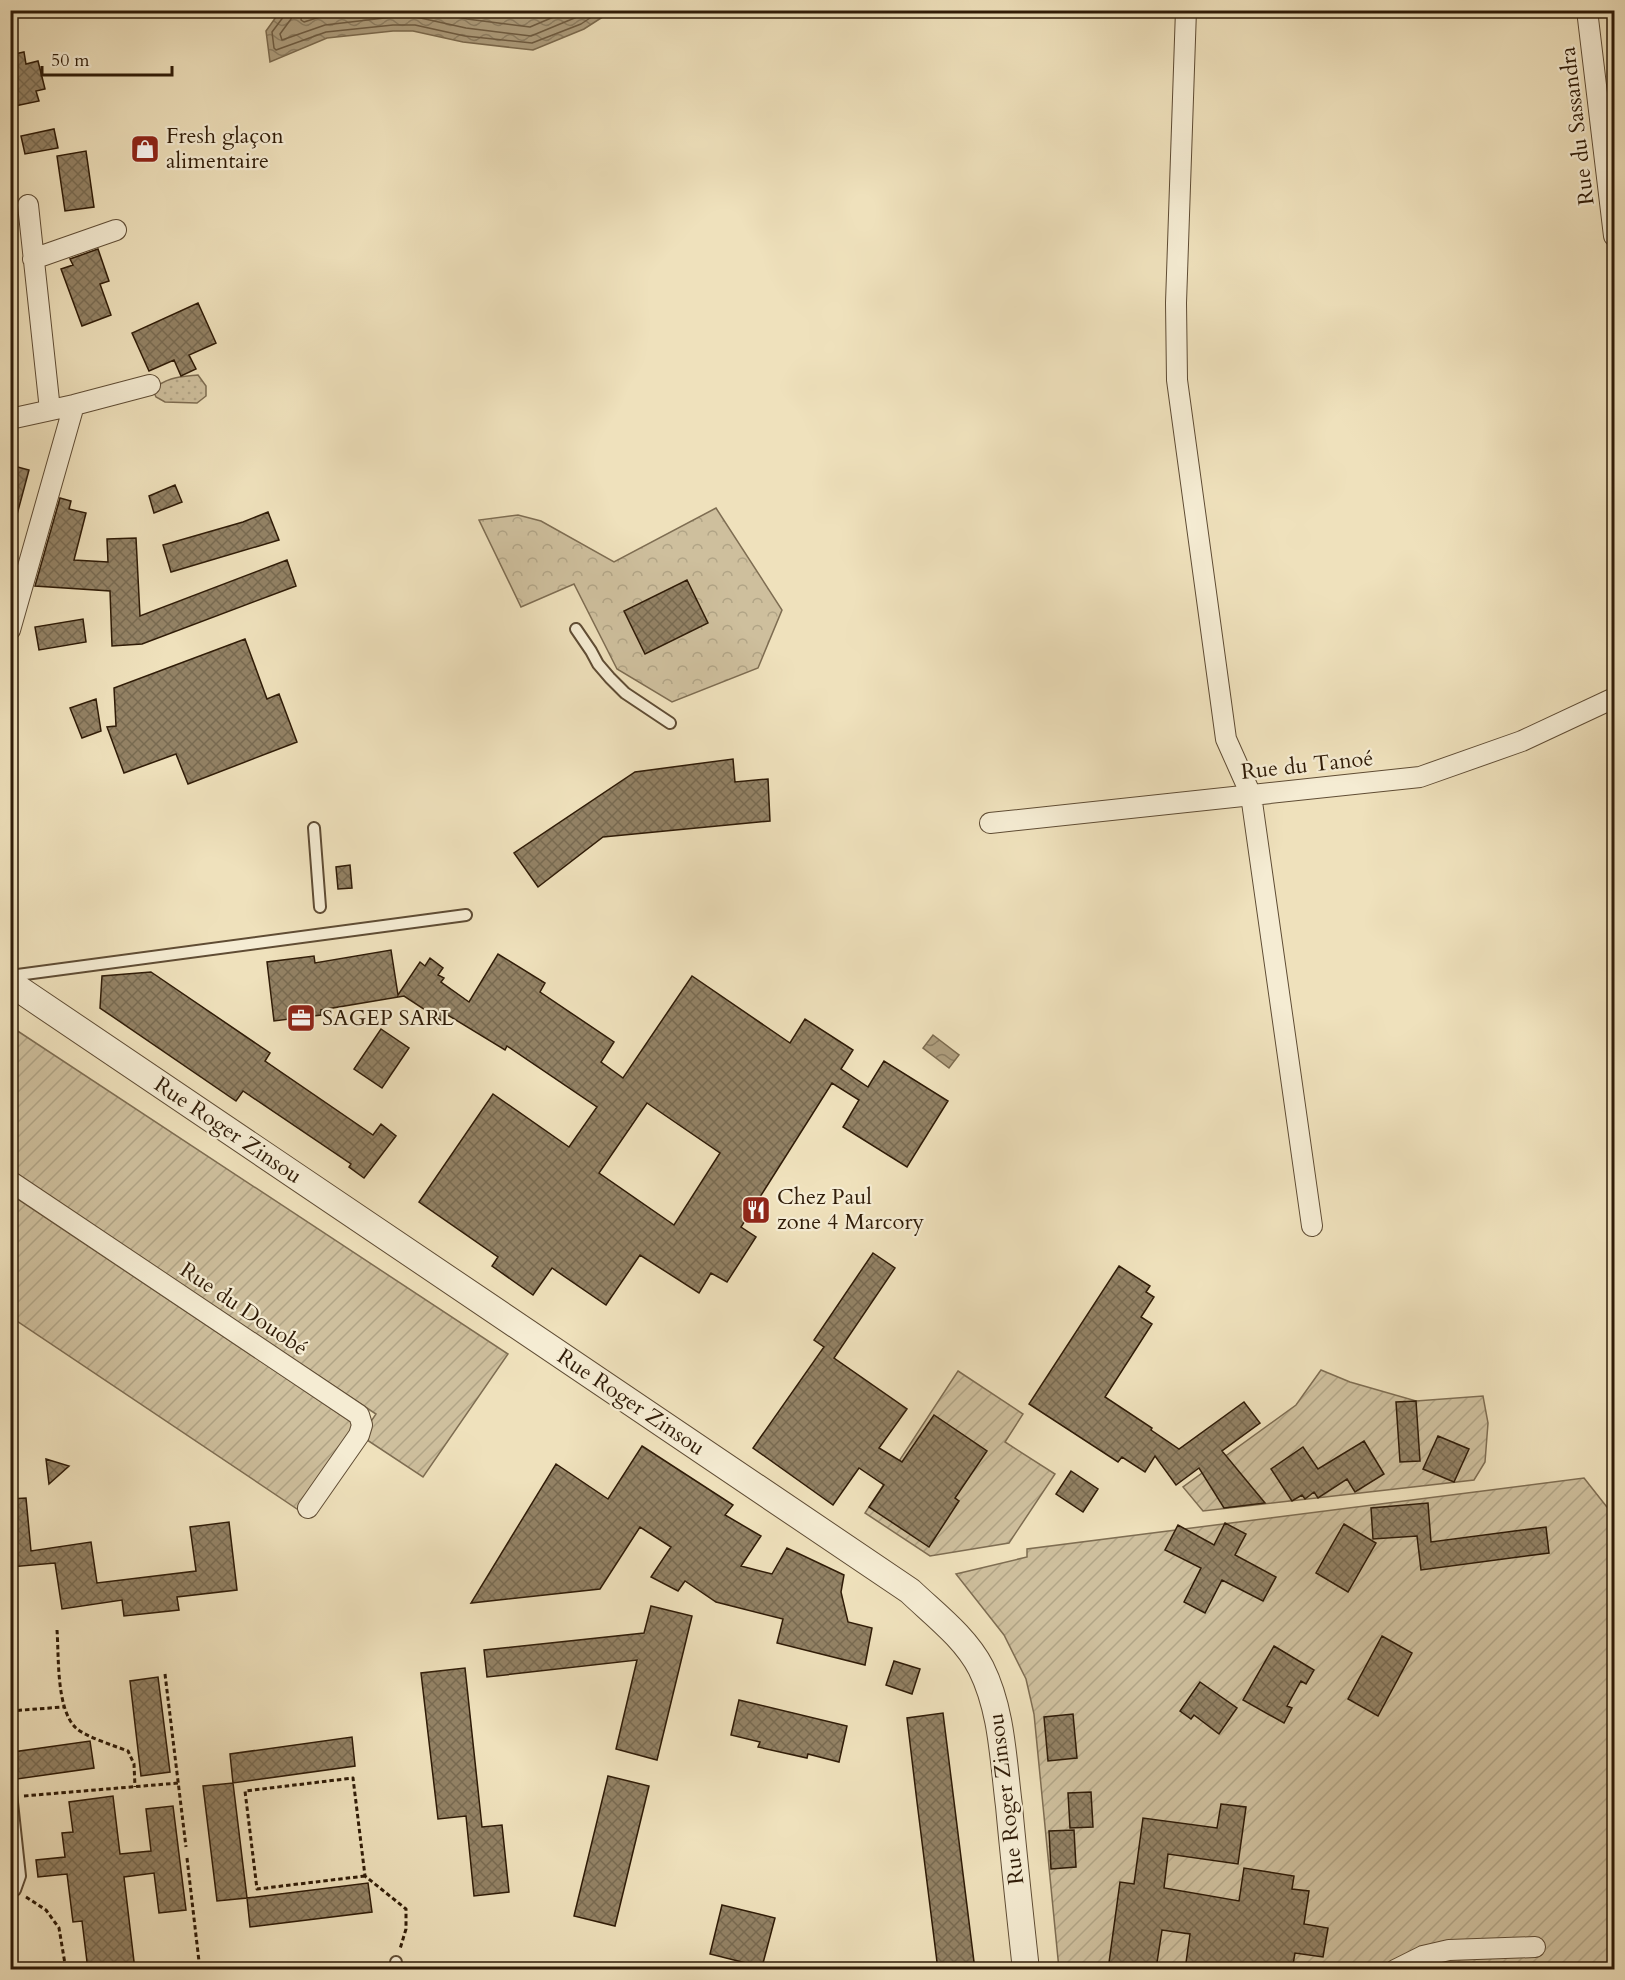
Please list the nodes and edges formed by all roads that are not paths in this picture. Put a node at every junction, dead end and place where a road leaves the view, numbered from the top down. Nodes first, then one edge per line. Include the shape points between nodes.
1 (1186, 10) edge
2 (1587, 10) edge
3 (28, 205) dead end
4 (116, 230) dead end
5 (1614, 236) edge
6 (33, 259) junction
7 (150, 385) dead end
8 (74, 405) junction
9 (50, 411) junction
10 (10, 419) edge
11 (576, 629) dead end
12 (10, 630) edge
13 (1614, 698) edge
14 (670, 723) dead end
15 (1251, 795) junction
16 (990, 823) dead end
17 (314, 828) dead end
18 (320, 907) dead end
19 (466, 915) dead end
20 (10, 976) edge
21 (10, 985) edge
22 (10, 1181) edge
23 (1312, 1226) dead end
24 (308, 1508) dead end
25 (10, 1784) edge
26 (13, 1891) edge
27 (1535, 1947) dead end
28 (1026, 1970) edge
29 (1395, 1970) edge

1 - 15 street via 1177,380 1227,740
2 - 5 street, Rue du Sassandra
3 - 6 street
4 - 6 street
6 - 9 street
7 - 8 street
8 - 9 street
8 - 12 street
9 - 10 street
11 - 14 lane via 610,678
13 - 15 street, Rue du Tanoé via 1522,741 1420,777
15 - 16 street, Rue du Tanoé
15 - 23 street
17 - 18 lane
19 - 20 lane
21 - 28 street, Rue Roger Zinsou via 910,1591 956,1635 981,1668 996,1705
22 - 24 street, Rue du Douobé via 359,1415 359,1435
25 - 26 lane via 20,1876
27 - 29 street via 1449,1950 1423,1956

